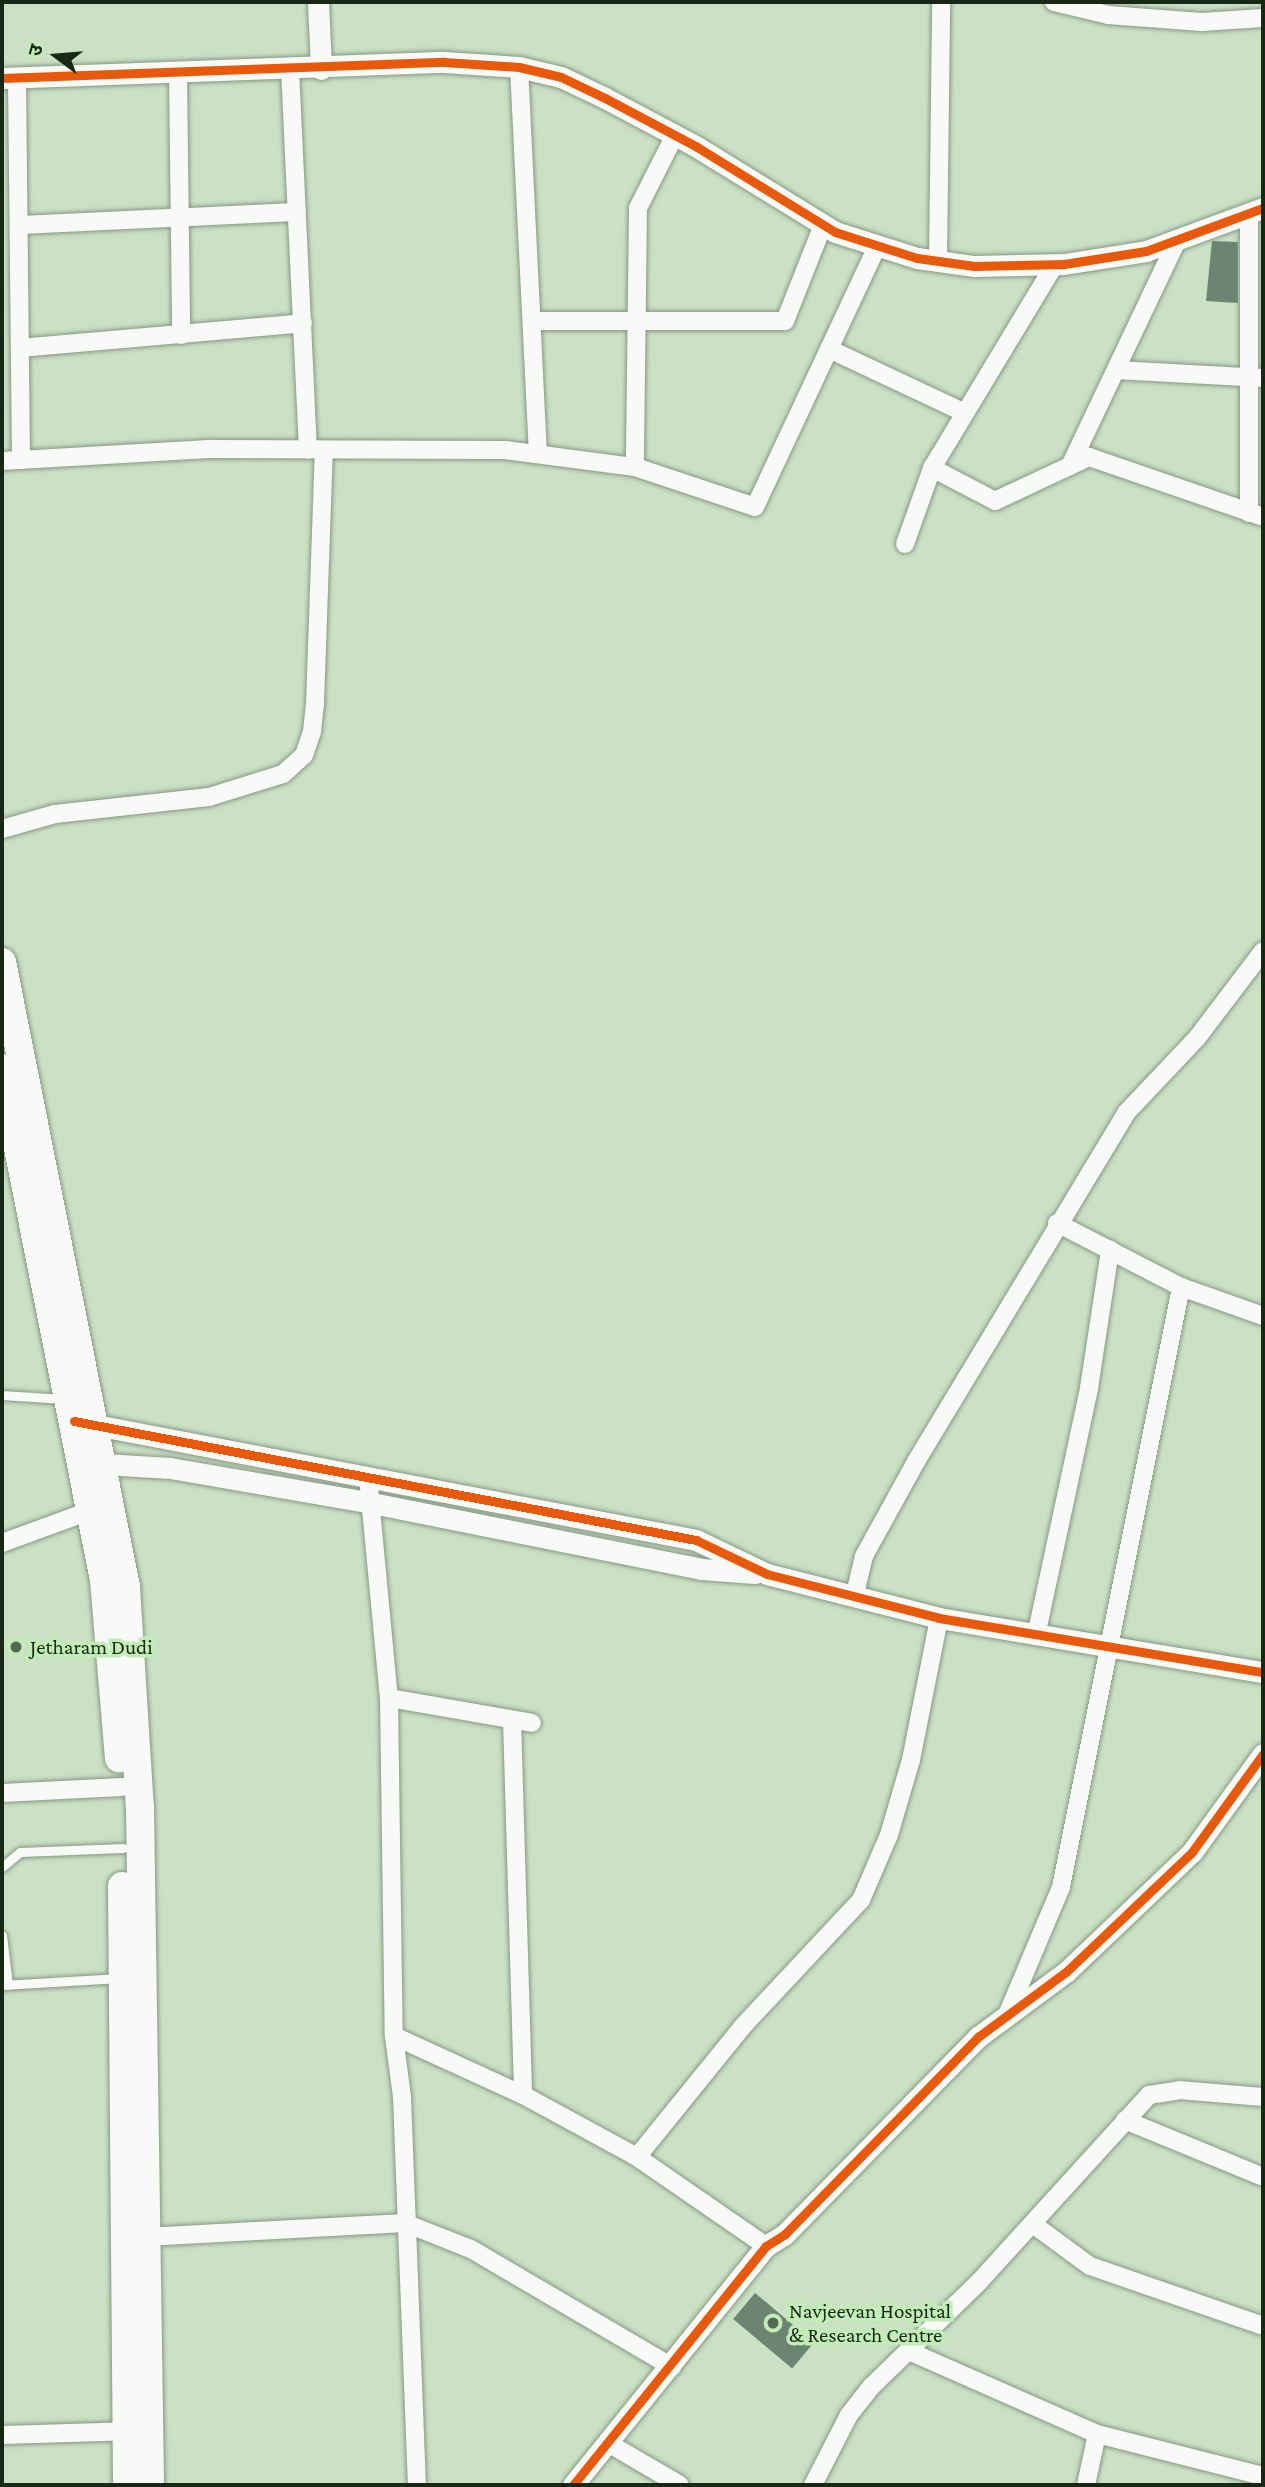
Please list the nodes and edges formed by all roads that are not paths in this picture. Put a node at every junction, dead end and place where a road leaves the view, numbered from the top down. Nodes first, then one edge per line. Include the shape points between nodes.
1 (318, 2) edge
2 (941, 2) edge
3 (1054, 2) edge
4 (1263, 18) edge
5 (519, 67) junction
6 (290, 69) junction
7 (321, 69) junction
8 (178, 74) junction
9 (9, 78) edge
10 (675, 135) junction
11 (1256, 211) edge
12 (297, 212) junction
13 (180, 218) junction
14 (19, 225) junction
15 (823, 225) junction
16 (1177, 241) junction
17 (877, 247) junction
18 (937, 261) junction
19 (1055, 264) junction
20 (1256, 289) edge
21 (639, 320) junction
22 (532, 321) junction
23 (303, 323) junction
24 (181, 335) junction
25 (20, 348) junction
26 (829, 349) junction
27 (1116, 369) junction
28 (1257, 378) edge
29 (965, 413) junction
30 (316, 450) junction
31 (538, 452) junction
32 (21, 460) junction
33 (2, 461) edge
34 (1070, 466) junction
35 (635, 467) junction
36 (932, 468) junction
37 (1256, 515) edge
38 (905, 544) dead end
39 (2, 829) edge
40 (1263, 951) edge
41 (2, 961) edge
42 (2, 1068) edge
43 (1057, 1223) junction
44 (1110, 1250) junction
45 (1181, 1287) junction
46 (1263, 1316) edge
47 (2, 1395) edge
48 (80, 1415) junction
49 (94, 1463) junction
50 (368, 1477) junction
51 (372, 1503) junction
52 (92, 1510) junction
53 (2, 1543) edge
54 (767, 1574) junction
55 (854, 1598) junction
56 (939, 1618) junction
57 (1036, 1636) junction
58 (1106, 1648) junction
59 (1263, 1672) edge
60 (389, 1698) junction
61 (512, 1720) junction
62 (532, 1723) dead end
63 (1263, 1754) edge
64 (122, 1787) junction
65 (2, 1793) edge
66 (122, 1848) junction
67 (2, 1867) edge
68 (2, 1934) edge
69 (122, 1978) junction
70 (5, 1985) edge
71 (1007, 2015) junction
72 (394, 2036) junction
73 (523, 2095) junction
74 (1263, 2097) edge
75 (1125, 2120) junction
76 (637, 2157) junction
77 (1263, 2177) edge
78 (405, 2223) junction
79 (1033, 2224) junction
80 (145, 2237) junction
81 (766, 2246) junction
82 (1263, 2326) edge
83 (911, 2352) junction
84 (672, 2367) junction
85 (138, 2431) junction
86 (1097, 2434) junction
87 (2, 2435) edge
88 (608, 2443) junction
89 (1263, 2476) edge
90 (127, 2485) edge
91 (150, 2485) edge
92 (417, 2485) edge
93 (572, 2485) edge
94 (680, 2485) edge
95 (813, 2485) edge
96 (1086, 2485) edge

1 - 7 street
2 - 18 street
3 - 4 street via 1121,16 1202,22
5 - 7 street via 444,62
5 - 10 street via 561,77
5 - 22 street
6 - 7 street
6 - 8 street
6 - 12 street
8 - 9 street
8 - 13 street
9 - 14 street
10 - 15 street
10 - 21 street via 638,208
11 - 16 street
11 - 20 street
12 - 13 street
12 - 23 street
13 - 14 street
13 - 24 street
14 - 25 street
15 - 17 street
15 - 21 street via 785,321
16 - 19 street via 1146,251
16 - 27 street
17 - 18 street
17 - 26 street
18 - 19 street via 974,266
19 - 29 street
20 - 28 street
21 - 22 street
21 - 35 street
22 - 31 street
23 - 24 street
23 - 30 street
24 - 25 street
25 - 32 street
26 - 29 street
26 - 35 street via 755,507
27 - 28 street
27 - 34 street
28 - 37 street
29 - 36 street
30 - 31 street
30 - 32 street
30 - 39 street via 315,704 304,755 283,774 209,797 55,814
31 - 35 street
32 - 33 street
34 - 36 street via 995,500
34 - 37 street via 1089,457
36 - 38 street
40 - 43 street via 1197,1038 1126,1113
41 - 48 main road
42 - 48 main road
43 - 44 street
43 - 55 street via 871,1544
44 - 45 street
44 - 57 street via 1089,1388
45 - 46 street
45 - 58 street
47 - 48 lane
48 - 49 main road
48 - 50 street
49 - 51 street via 170,1468
49 - 52 main road
49 - 80 main road via 127,1587 134,1672
50 - 51 street
50 - 54 street via 696,1540
51 - 54 street via 701,1569
51 - 60 street
52 - 53 street
52 - 64 main road via 104,1580
54 - 55 street
55 - 56 street
56 - 57 street
56 - 76 street via 911,1760 889,1835 861,1900 743,2026
57 - 58 street
58 - 59 street
58 - 71 street via 1061,1887
60 - 61 street
60 - 72 street
61 - 62 street
61 - 73 street
63 - 71 street via 1192,1852 1066,1972
64 - 65 street
64 - 66 main road
66 - 67 lane via 20,1852 5,1859
66 - 69 main road
68 - 70 lane
69 - 70 lane
69 - 85 main road
71 - 81 street via 940,2073 785,2234
72 - 73 street
72 - 78 street via 402,2097
73 - 76 street
74 - 75 street via 1179,2090 1149,2095
75 - 77 street
75 - 79 street
76 - 81 street
78 - 80 street
78 - 84 street via 471,2249
78 - 92 street
79 - 82 street via 1090,2266
79 - 83 street
80 - 85 main road
81 - 84 street
83 - 86 street
83 - 95 street via 872,2386 849,2415
84 - 88 street
85 - 87 street
85 - 90 main road
85 - 91 main road
86 - 89 street
86 - 96 street
88 - 93 street
88 - 94 street

